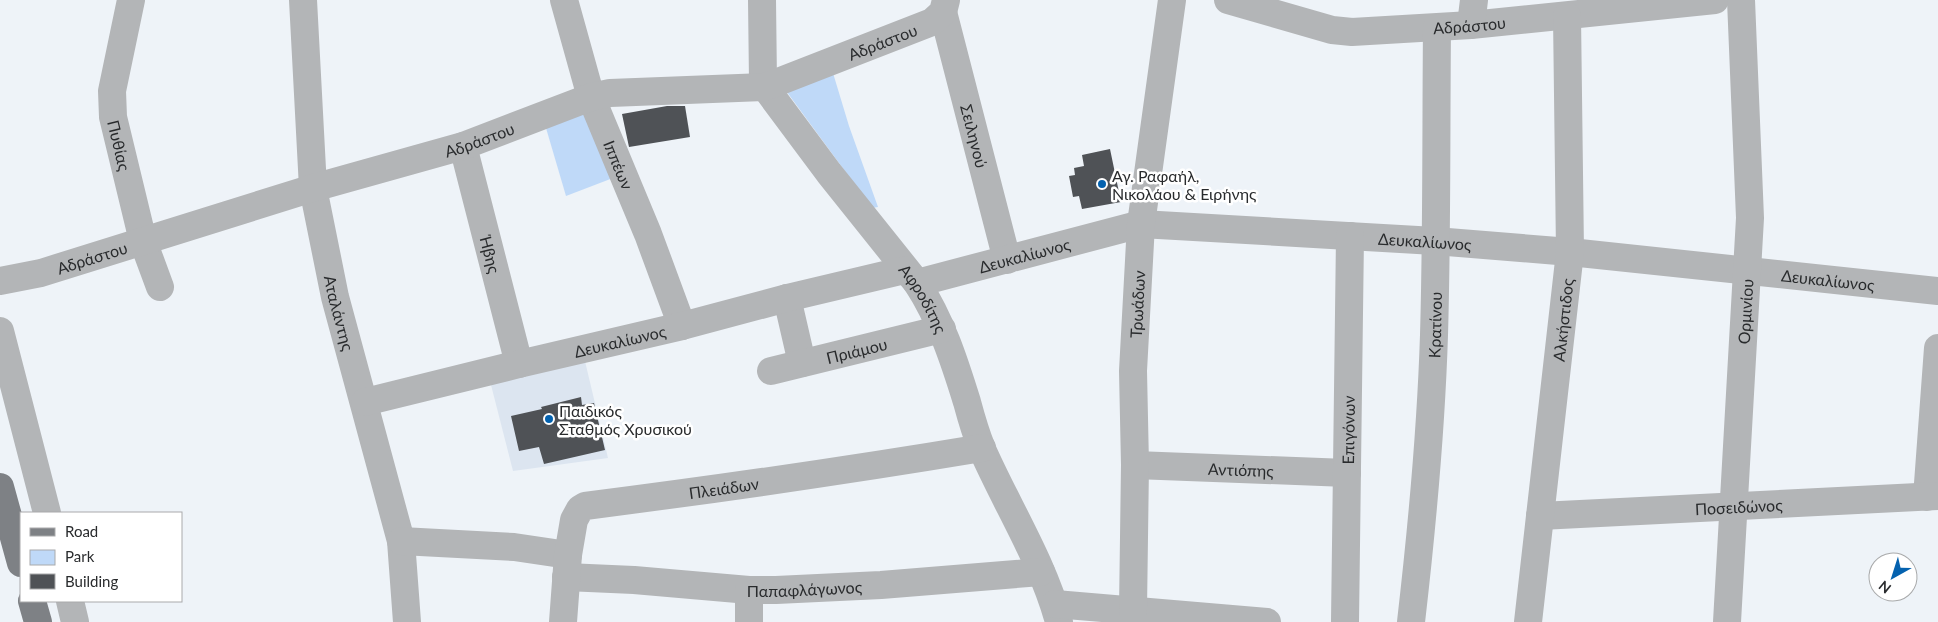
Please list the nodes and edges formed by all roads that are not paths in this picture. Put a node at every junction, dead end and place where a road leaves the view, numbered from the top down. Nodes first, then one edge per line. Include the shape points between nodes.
1 (131, 0) edge
2 (303, 0) edge
3 (564, 0) edge
4 (762, 0) edge
5 (1172, 0) edge
6 (1228, 0) edge
7 (1714, 0) edge
8 (1741, 0) edge
9 (945, 6) edge
10 (1270, 6) edge
11 (1472, 13) edge
12 (1567, 16) junction
13 (1437, 28) junction
14 (765, 87) junction
15 (591, 97) junction
16 (463, 146) junction
17 (313, 188) junction
18 (1141, 224) junction
19 (1350, 236) junction
20 (143, 241) junction
21 (1435, 241) junction
22 (1570, 252) junction
23 (1006, 260) junction
24 (1747, 270) junction
25 (911, 276) junction
26 (0, 281) edge
27 (160, 287) dead end
28 (1938, 291) edge
29 (787, 298) junction
30 (682, 326) junction
31 (942, 329) junction
32 (0, 331) edge
33 (1938, 348) edge
34 (802, 363) junction
35 (519, 364) junction
36 (771, 371) dead end
37 (365, 402) junction
38 (982, 448) junction
39 (1135, 465) junction
40 (1347, 473) junction
41 (0, 487) edge
42 (1933, 497) edge
43 (1733, 506) junction
44 (47, 512) edge
45 (1540, 516) junction
46 (401, 541) junction
47 (20, 559) edge
48 (567, 566) junction
49 (1041, 572) junction
50 (749, 590) junction
51 (32, 602) edge
52 (70, 602) edge
53 (1133, 610) junction
54 (1057, 613) edge
55 (38, 622) edge
56 (75, 622) edge
57 (407, 622) edge
58 (563, 622) edge
59 (749, 622) edge
60 (1267, 622) edge
61 (1345, 622) edge
62 (1411, 622) edge
63 (1528, 622) edge
64 (1727, 622) edge

1 - 20 street, Πυθίας via 112,91 112,117
2 - 17 street, Αταλάντης
3 - 15 street, Ιππέων
4 - 14 street, Αφροδίτης via 762,77
5 - 18 street, Τρωάδων
6 - 10 street, Αδράστου
7 - 12 street, Αδράστου
8 - 24 street, Ορμινίου via 1749,157
9 - 14 street, Αδράστου via 932,22
9 - 23 street, Σειληνού
10 - 13 street, Αδράστου via 1332,30
11 - 12 street, Αδράστου
11 - 13 street, Αδράστου
12 - 22 street, Αλκήστιδος
13 - 21 street, Κρατίνου
14 - 15 street, Αδράστου via 610,93
14 - 25 street, Αφροδίτης
15 - 16 street, Αδράστου
15 - 30 street, Ιππέων
16 - 17 street, Αδράστου
16 - 35 street, Ήβης
17 - 20 street, Αδράστου
17 - 37 street, Αταλάντης via 335,297
18 - 19 street, Δευκαλίωνος
18 - 23 street, Δευκαλίωνος
18 - 39 street, Τρωάδων via 1133,371
19 - 21 street, Δευκαλίωνος
19 - 40 street, Επιγόνων
20 - 26 street, Αδράστου via 41,273
20 - 27 street, Πυθίας
21 - 22 street, Δευκαλίωνος
21 - 62 street, Κρατίνου via 1429,430
22 - 24 street, Δευκαλίωνος
22 - 45 street, Αλκήστιδος
23 - 25 street, Δευκαλίωνος
24 - 28 street, Δευκαλίωνος
24 - 43 street, Ορμινίου
25 - 29 street, Δευκαλίωνος
25 - 31 street, Αφροδίτης
29 - 30 street, Δευκαλίωνος
29 - 34 street
30 - 35 street, Δευκαλίωνος
31 - 34 street, Πριάμου
31 - 38 street, Αφροδίτης
32 - 44 street
33 - 42 street
34 - 36 street, Πριάμου
35 - 37 street, Δευκαλίωνος
37 - 46 street, Αταλάντης
38 - 48 street, Πλειάδων via 878,466 585,506 576,515
38 - 49 street, Αφροδίτης
39 - 40 street, Αντιόπης
39 - 53 street, Τρωάδων
40 - 61 street, Επιγόνων
41 - 47 main road
42 - 43 street, Ποσειδώνος
43 - 45 street, Ποσειδώνος
43 - 64 street, Ορμινίου
45 - 63 street, Αλκήστιδος
46 - 48 street, Παπαφλάγωνος via 514,547
46 - 57 street, Αταλάντης
48 - 50 street, Παπαφλάγωνος via 634,580
48 - 58 street, Πλειάδων
49 - 50 street, Παπαφλάγωνος via 881,585
49 - 54 street, Αφροδίτης
50 - 59 street
51 - 55 main road
52 - 56 street
53 - 54 street
53 - 60 street

